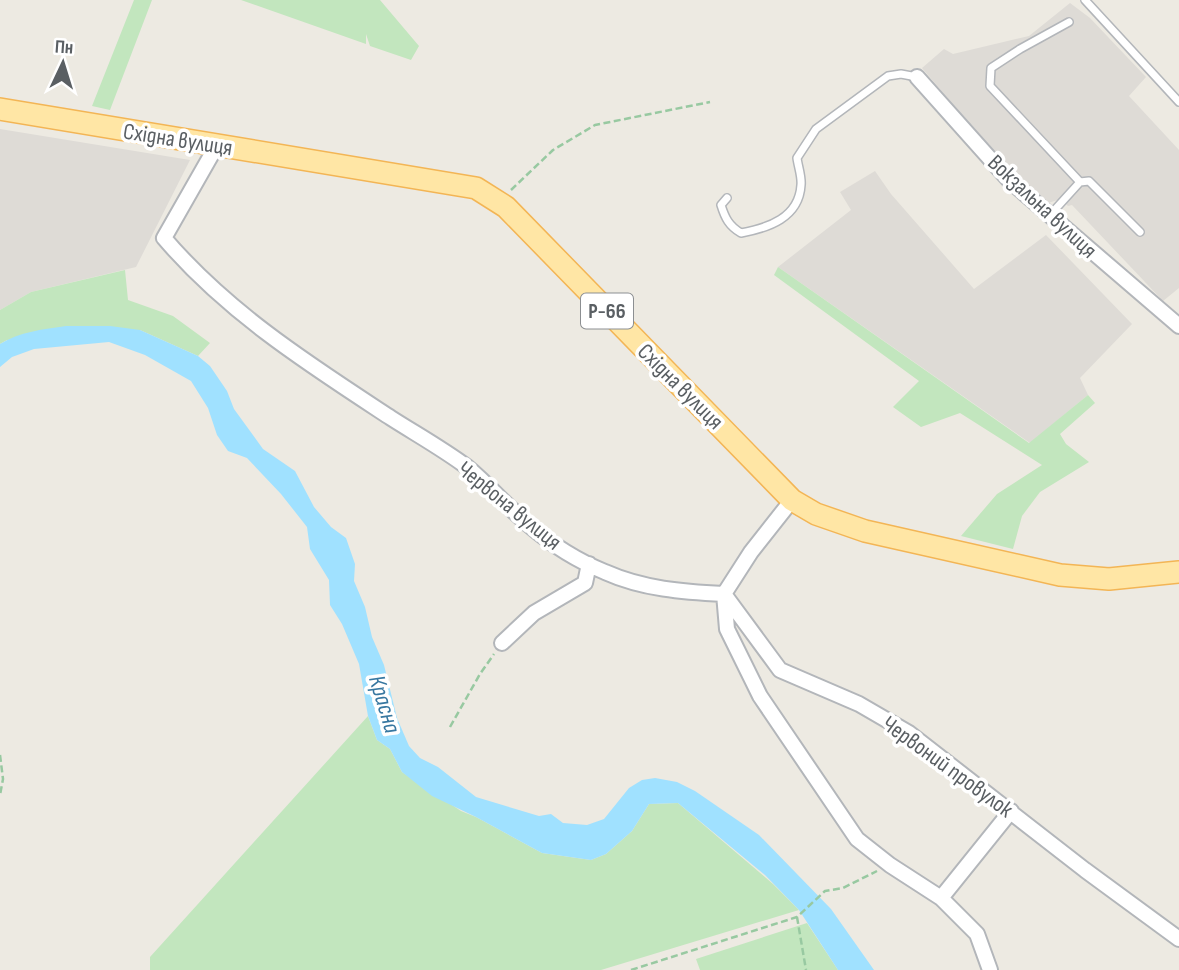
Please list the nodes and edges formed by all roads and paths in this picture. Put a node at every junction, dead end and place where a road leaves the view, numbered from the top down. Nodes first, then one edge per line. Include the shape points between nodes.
1 (1085, 0) edge
2 (1069, 22) dead end
3 (916, 77) joint
4 (710, 102) dead end
5 (1179, 102) edge
6 (0, 109) edge
7 (217, 145) junction
8 (1080, 182) junction
9 (727, 198) dead end
10 (499, 202) junction
11 (1050, 216) junction
12 (1140, 232) dead end
13 (1179, 326) edge
14 (792, 500) junction
15 (589, 564) junction
16 (1179, 572) edge
17 (724, 594) junction
18 (502, 643) joint
19 (450, 727) dead end
20 (0, 755) edge
21 (0, 795) edge
22 (1011, 811) junction
23 (890, 865) junction
24 (941, 898) junction
25 (797, 917) junction
26 (1179, 939) edge
27 (631, 970) edge
28 (806, 970) edge
29 (990, 970) edge

1 - 5 lane
2 - 8 lane via 991,68 990,86
3 - 9 lane via 888,76 817,129 797,158 801,185 796,200 775,224 741,233 726,219 721,205
3 - 11 street, Вокзальна вулиця via 1009,180
4 - 10 path via 595,125 553,150
6 - 7 main road, Східна вулиця / Р-66
7 - 10 main road, Східна вулиця / Р-66 via 464,185
7 - 15 street, Червона вулиця via 164,238 175,251 225,300 285,348 467,468 530,526
8 - 11 lane
8 - 12 lane via 1089,181
10 - 14 main road, Східна вулиця / Р-66
11 - 13 street, Вокзальна вулиця
14 - 16 main road, Східна вулиця / Р-66 via 816,514 865,531 1060,575 1109,579
14 - 17 street
15 - 17 street, Червона вулиця via 634,584
15 - 18 street via 585,583 534,613
17 - 22 street, Червоний провулок via 780,670 859,704 909,733
17 - 23 street via 727,629 760,696 857,839
18 - 19 path
20 - 21 path
22 - 24 street
22 - 26 street, Червоний провулок
23 - 24 street
23 - 25 path via 843,888 825,891
24 - 29 street via 977,934
25 - 27 path
25 - 28 path

